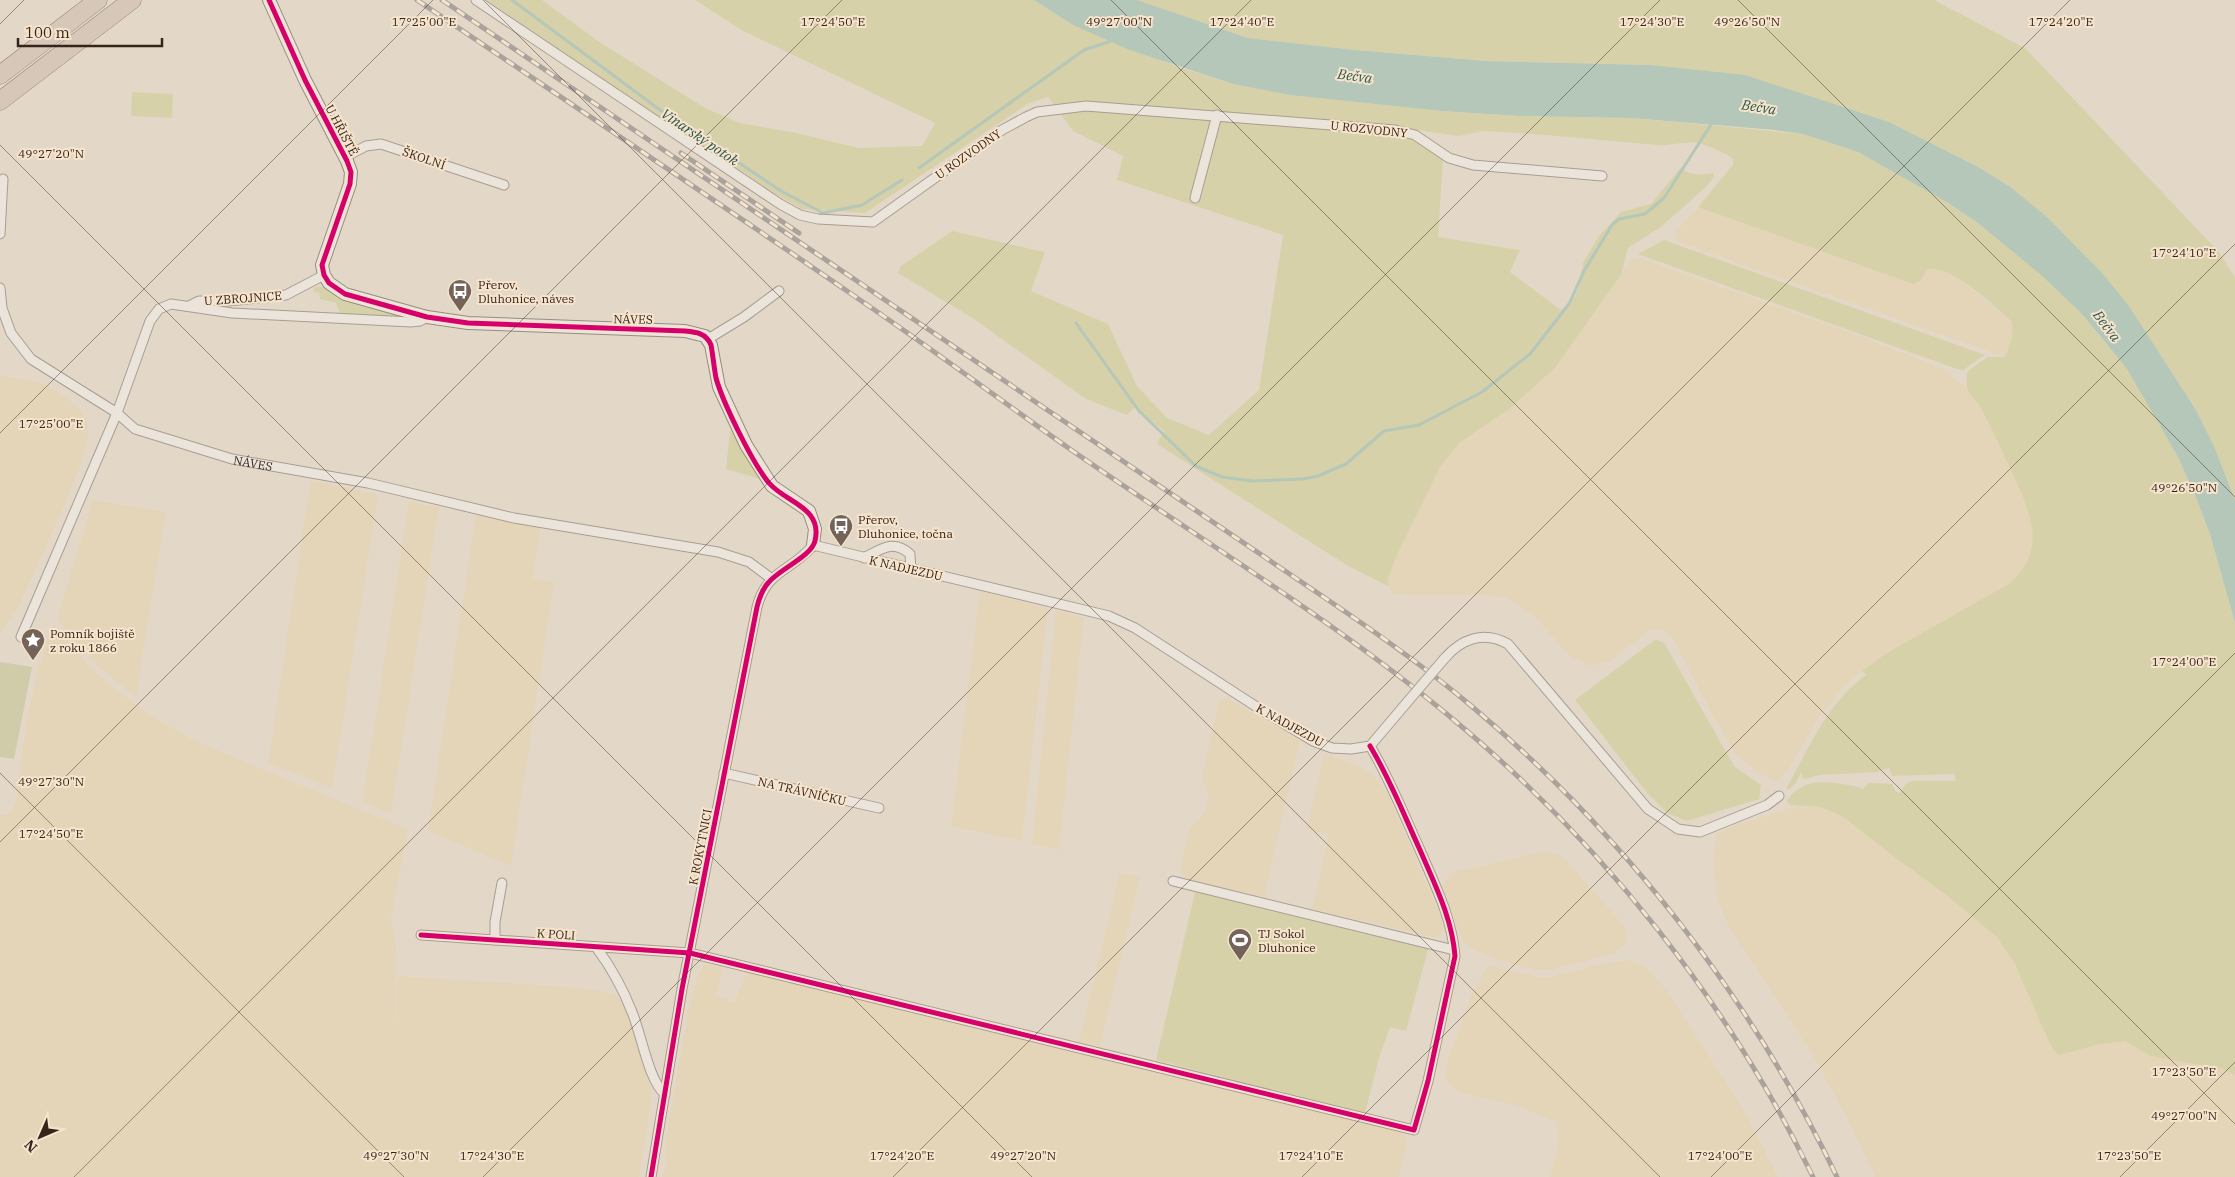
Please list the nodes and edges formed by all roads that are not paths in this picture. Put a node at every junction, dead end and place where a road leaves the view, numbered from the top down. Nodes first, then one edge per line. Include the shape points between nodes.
1 (98, 0) edge
2 (132, 0) edge
3 (269, 0) edge
4 (476, 0) edge
5 (0, 75) edge
6 (1, 100) edge
7 (1217, 115) junction
8 (345, 156) junction
9 (1602, 176) dead end
10 (3, 179) dead end
11 (504, 185) dead end
12 (1195, 198) dead end
13 (0, 234) edge
14 (324, 275) junction
15 (0, 288) edge
16 (779, 291) dead end
17 (189, 306) junction
18 (427, 316) junction
19 (708, 339) junction
20 (117, 413) junction
21 (813, 545) junction
22 (864, 558) junction
23 (912, 570) junction
24 (772, 579) junction
25 (20, 637) dead end
26 (1370, 746) junction
27 (724, 773) junction
28 (1779, 796) dead end
29 (879, 808) dead end
30 (1173, 881) dead end
31 (502, 883) dead end
32 (421, 935) dead end
33 (495, 940) junction
34 (596, 947) junction
35 (1454, 950) junction
36 (690, 953) junction
37 (665, 1094) junction
38 (651, 1177) edge

1 - 5 highway
2 - 6 highway
3 - 8 street, U HŘIŠTĚ via 305,80
4 - 7 street, U ROZVODNY via 793,212 818,219 873,222 1002,130 1037,112 1086,106
7 - 9 street, U ROZVODNY via 1404,132 1420,138 1449,158 1473,165
7 - 12 street
8 - 11 street, ŠKOLNÍ via 366,146 381,144
8 - 14 street, U HŘIŠTĚ via 351,172 350,184 324,256
10 - 13 street
14 - 17 street, U ZBROJNICE via 286,295 199,301
14 - 18 street, NÁVES via 345,294
15 - 20 street, NÁVES via 2,308 21,349 46,369
16 - 19 street
17 - 18 street, NÁVES via 232,313 406,322 420,321
17 - 20 street, NÁVES via 166,305 153,316
18 - 19 street, NÁVES via 502,326 692,332
19 - 21 street via 717,380 746,445 772,486 809,511 815,529
20 - 24 street, NÁVES via 136,429 218,456 368,483 514,518 718,552 749,562
20 - 25 street
21 - 22 street, K NADJEZDU
21 - 24 street, K ROKYTNICI
22 - 23 street, K NADJEZDU
22 - 23 street via 895,545 910,554
23 - 26 street, K NADJEZDU via 1110,616 1135,628 1313,741 1342,750
24 - 27 street, K ROKYTNICI via 762,592 757,607
26 - 28 street, bridge via 1456,646 1472,638 1494,638 1508,644 1648,809 1678,829 1700,832 1767,805
26 - 35 street via 1394,790 1443,904 1452,927
27 - 29 street, NA TRÁVNÍČKU
27 - 36 street, K ROKYTNICI
30 - 35 street
31 - 33 street
32 - 33 street, K POLI
33 - 34 street, K POLI
34 - 36 street, K POLI
34 - 37 street via 627,1000 655,1084
35 - 36 street, K POLI via 1428,1081 1414,1130
36 - 37 street, K ROKYTNICI
37 - 38 street, K ROKYTNICI

